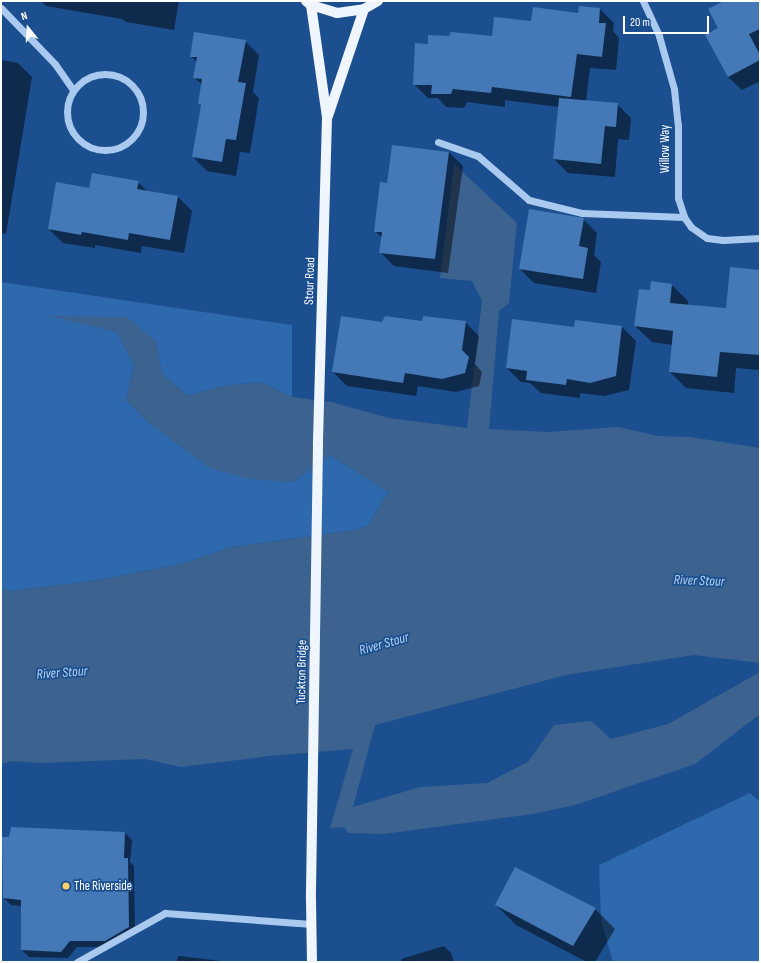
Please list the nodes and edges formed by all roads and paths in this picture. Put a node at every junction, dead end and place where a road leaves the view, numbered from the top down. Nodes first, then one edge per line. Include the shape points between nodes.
1 (378, 1) edge
2 (643, 1) edge
3 (308, 3) edge
4 (1, 8) edge
5 (364, 9) junction
6 (73, 90) junction
7 (327, 118) junction
8 (438, 142) dead end
9 (684, 217) junction
10 (760, 238) edge
11 (318, 445) joint
12 (312, 924) junction
13 (78, 962) edge
14 (312, 962) edge

1 - 5 main road
2 - 9 street, Willow Way via 660,36 674,88 678,125 678,198
3 - 5 main road via 337,13
3 - 7 main road, Stour Road
4 - 6 street via 55,64
5 - 7 main road, Stour Road
6 - 6 street via 91,76 103,73 126,79 135,87 144,109 143,121 138,132 120,148 107,151 95,150 84,145 68,126 66,114
7 - 11 main road, Stour Road
8 - 9 street via 478,156 529,200 582,213
9 - 10 street, Willow Way via 691,227 707,238
11 - 12 main road, Tuckton Bridge
12 - 13 street via 165,913
12 - 14 main road, Tuckton Bridge

